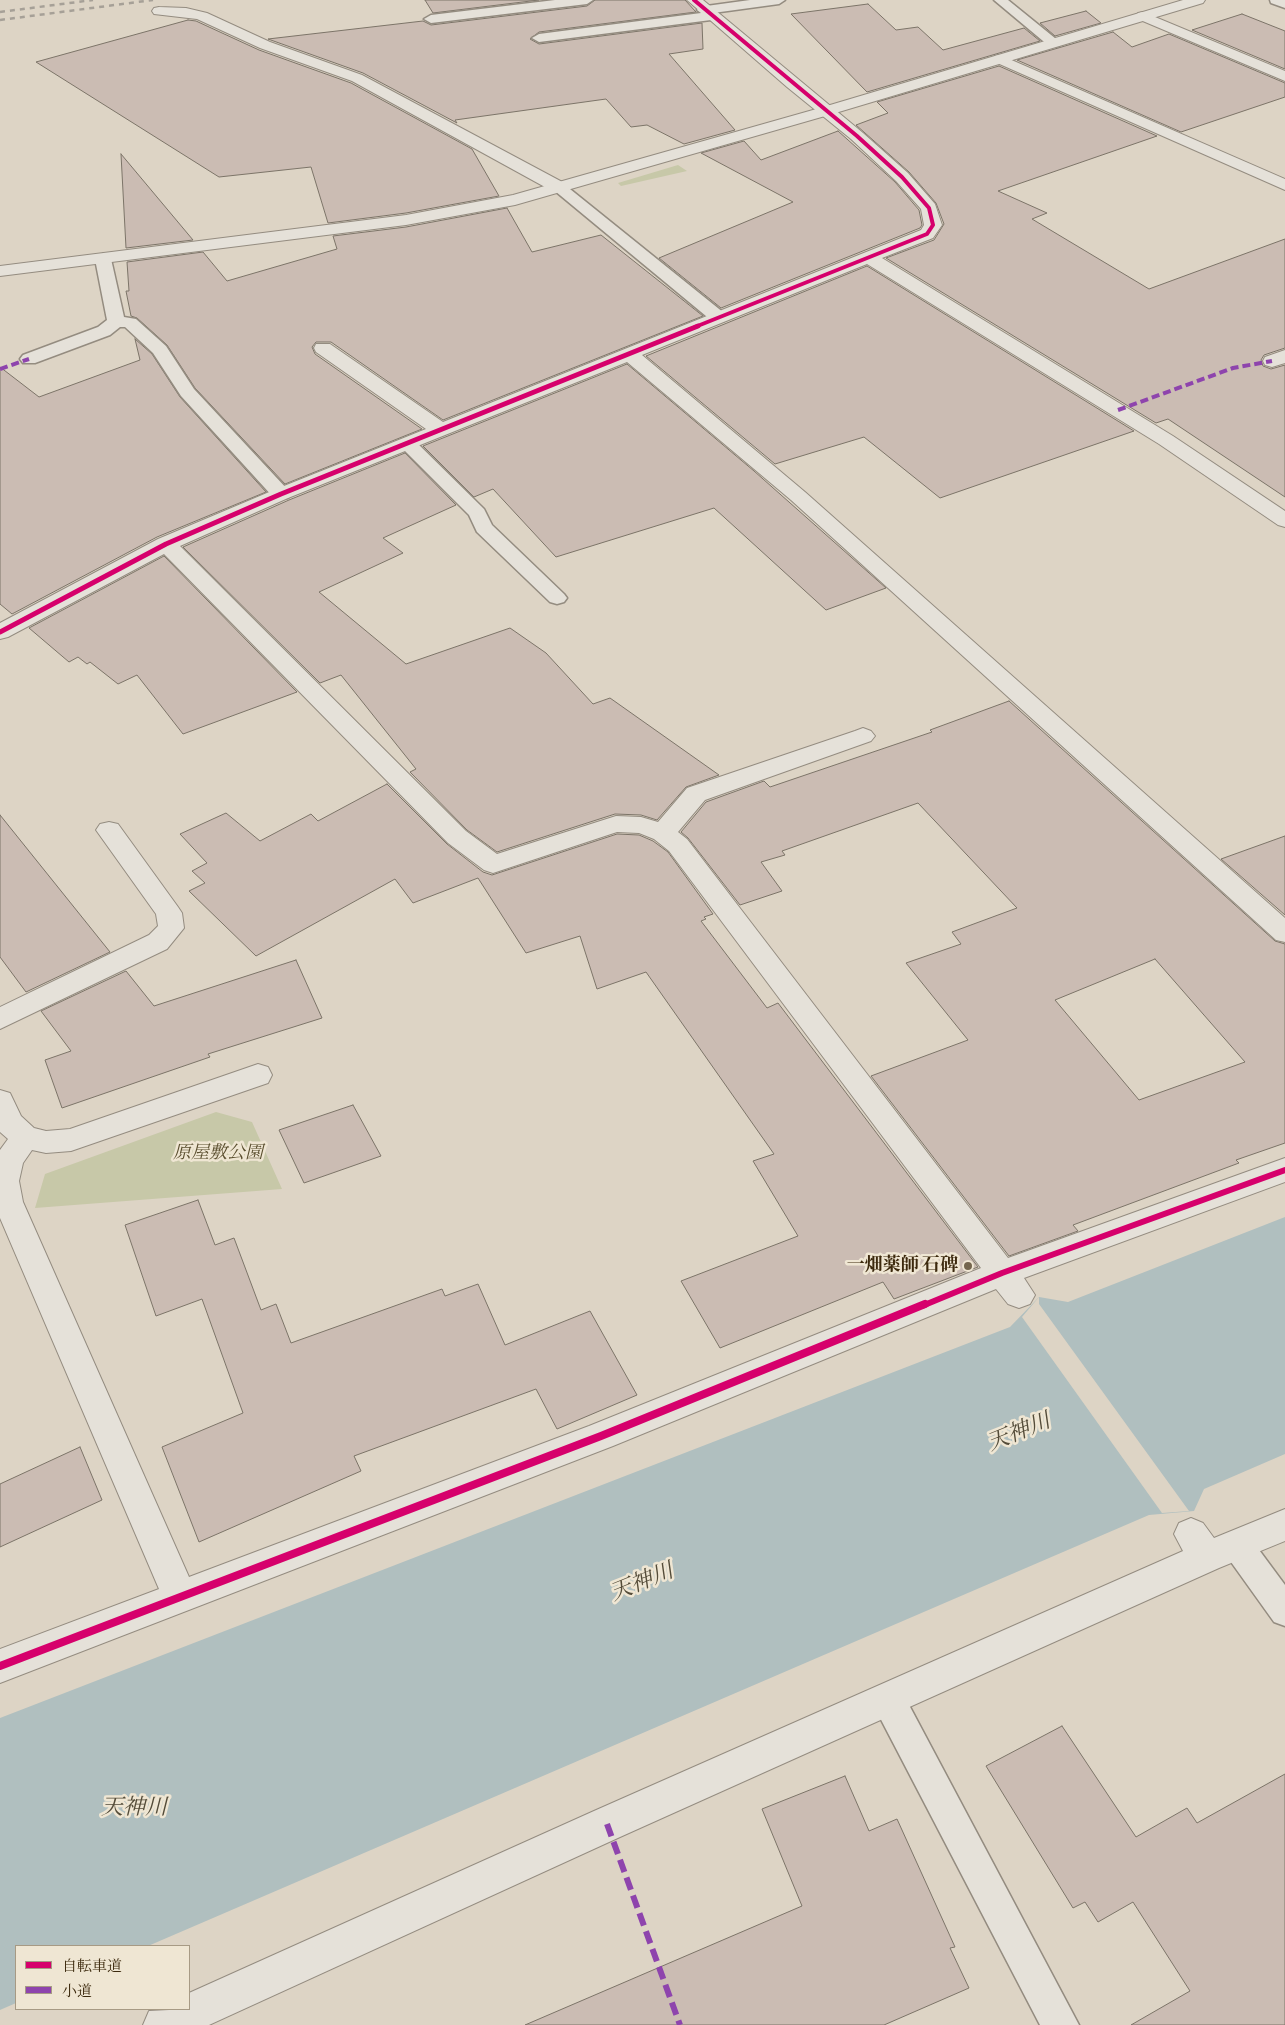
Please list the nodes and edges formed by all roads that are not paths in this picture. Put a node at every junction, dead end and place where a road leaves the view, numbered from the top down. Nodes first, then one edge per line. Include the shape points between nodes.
1 (587, 0) edge
2 (779, 0) edge
3 (1000, 0) edge
4 (1198, 0) edge
5 (1276, 0) edge
6 (1285, 4) edge
7 (703, 9) edge
8 (159, 11) dead end
9 (1143, 16) junction
10 (431, 19) dead end
11 (539, 38) dead end
12 (1054, 43) junction
13 (1000, 59) junction
14 (1285, 76) edge
15 (826, 111) junction
16 (1285, 185) edge
17 (560, 188) junction
18 (868, 257) junction
19 (103, 259) junction
20 (0, 271) edge
21 (718, 317) junction
22 (116, 321) junction
23 (323, 348) dead end
24 (628, 354) junction
25 (30, 359) dead end
26 (441, 430) junction
27 (408, 444) junction
28 (281, 494) junction
29 (1285, 521) edge
30 (166, 544) junction
31 (557, 598) dead end
32 (0, 632) edge
33 (863, 736) dead end
34 (109, 830) dead end
35 (662, 833) junction
36 (1285, 933) edge
37 (0, 1019) edge
38 (258, 1075) dead end
39 (0, 1101) edge
40 (25, 1137) junction
41 (1285, 1170) edge
42 (1010, 1284) junction
43 (1285, 1525) edge
44 (1212, 1545) junction
45 (180, 1597) junction
46 (1285, 1611) edge
47 (0, 1666) edge
48 (888, 1699) junction
49 (163, 2025) edge
50 (1060, 2025) edge

1 - 10 lane
2 - 7 lane
3 - 12 lane
4 - 9 street
5 - 6 lane
7 - 11 lane
7 - 15 street
8 - 17 street via 202,16 265,45 357,78
9 - 12 street
9 - 14 street
12 - 13 street
13 - 15 street
13 - 16 street
15 - 17 street
15 - 18 street via 902,177 933,217 933,226 927,234
17 - 19 street via 480,208 406,220
17 - 21 lane
18 - 21 street
18 - 29 street via 1166,440
19 - 20 street
19 - 22 lane
21 - 24 street
22 - 25 lane via 104,330
22 - 28 lane via 130,323 160,350 187,392
23 - 26 street
24 - 26 street
24 - 36 street via 805,503
26 - 27 street
27 - 28 street
27 - 31 lane via 477,513 484,528
28 - 30 street
30 - 32 street
30 - 35 street via 457,837 493,864 616,824 641,825
33 - 35 street via 696,794
34 - 37 street via 169,913 171,928 158,942
35 - 42 street via 678,845
38 - 40 street via 71,1140 46,1142
39 - 40 street via 9,1123
40 - 45 street via 9,1160 4,1181 8,1202
41 - 42 street
42 - 45 street
43 - 44 street
44 - 46 lane
44 - 48 street
45 - 47 street
48 - 49 street
48 - 50 lane

